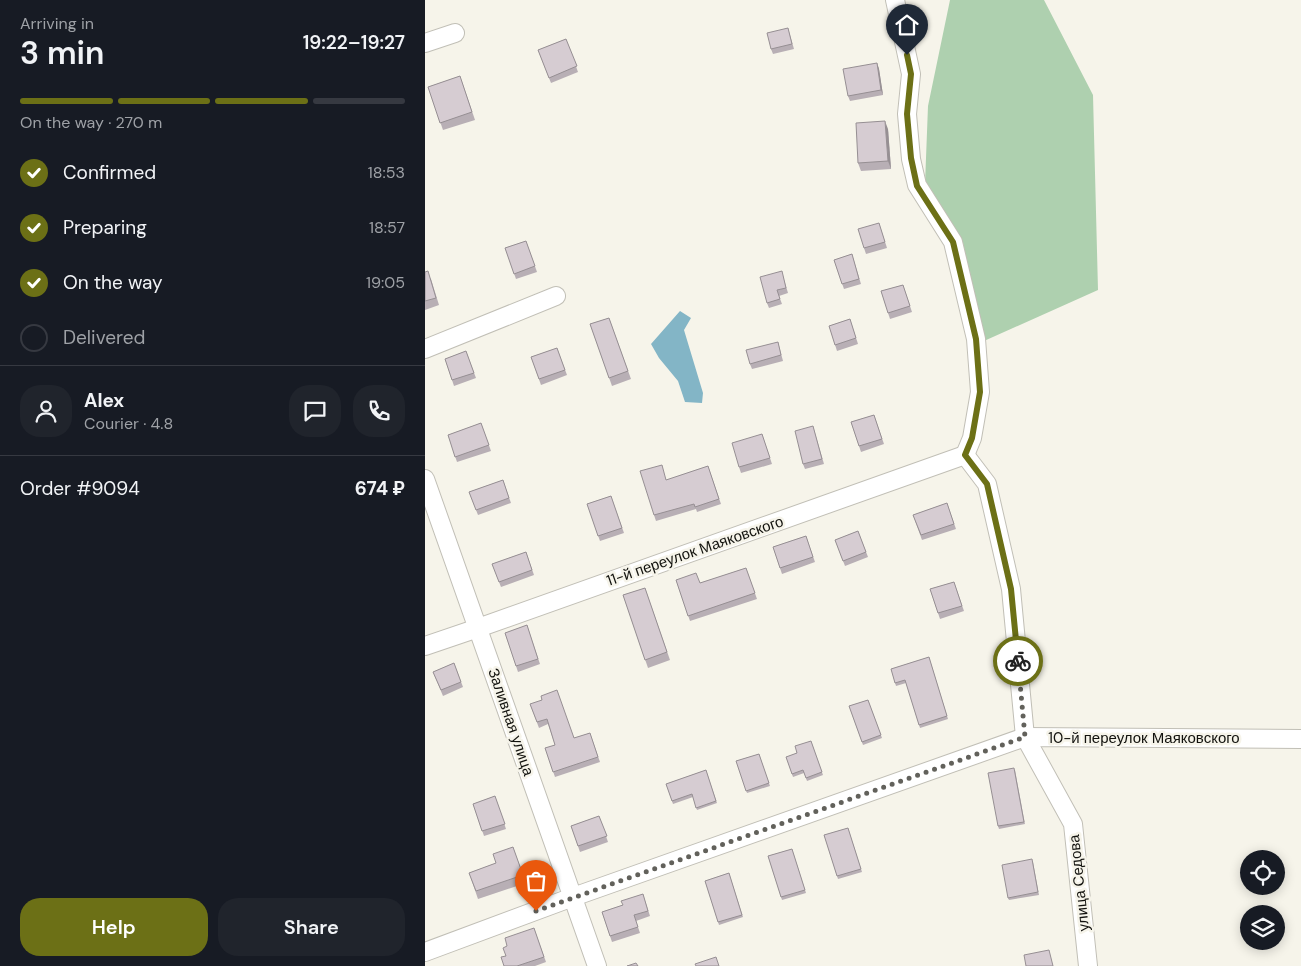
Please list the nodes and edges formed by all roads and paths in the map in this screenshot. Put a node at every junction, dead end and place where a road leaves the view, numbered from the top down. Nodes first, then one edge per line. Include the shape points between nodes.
1 (895, 0) edge
2 (455, 33) dead end
3 (425, 43) edge
4 (557, 296) dead end
5 (425, 349) edge
6 (965, 455) junction
7 (425, 479) edge
8 (478, 628) junction
9 (425, 646) edge
10 (1025, 737) junction
11 (1301, 739) edge
12 (573, 897) junction
13 (425, 952) edge
14 (597, 966) edge
15 (1088, 966) edge

1 - 6 street via 911,74 907,114 917,186 953,242 976,339 980,392 972,438
2 - 3 street
4 - 5 street
6 - 8 street, 11-й переулок Маяковского
6 - 10 street, улица Седова via 987,484 1011,589
7 - 8 street, Заливная улица
8 - 9 street, 11-й переулок Маяковского
8 - 12 street, Заливная улица
10 - 11 street, 10-й переулок Маяковского
10 - 12 street, 10-й переулок Маяковского
10 - 15 street, улица Седова via 1073,824
12 - 13 street, 10-й переулок Маяковского
12 - 14 street, Заливная улица

